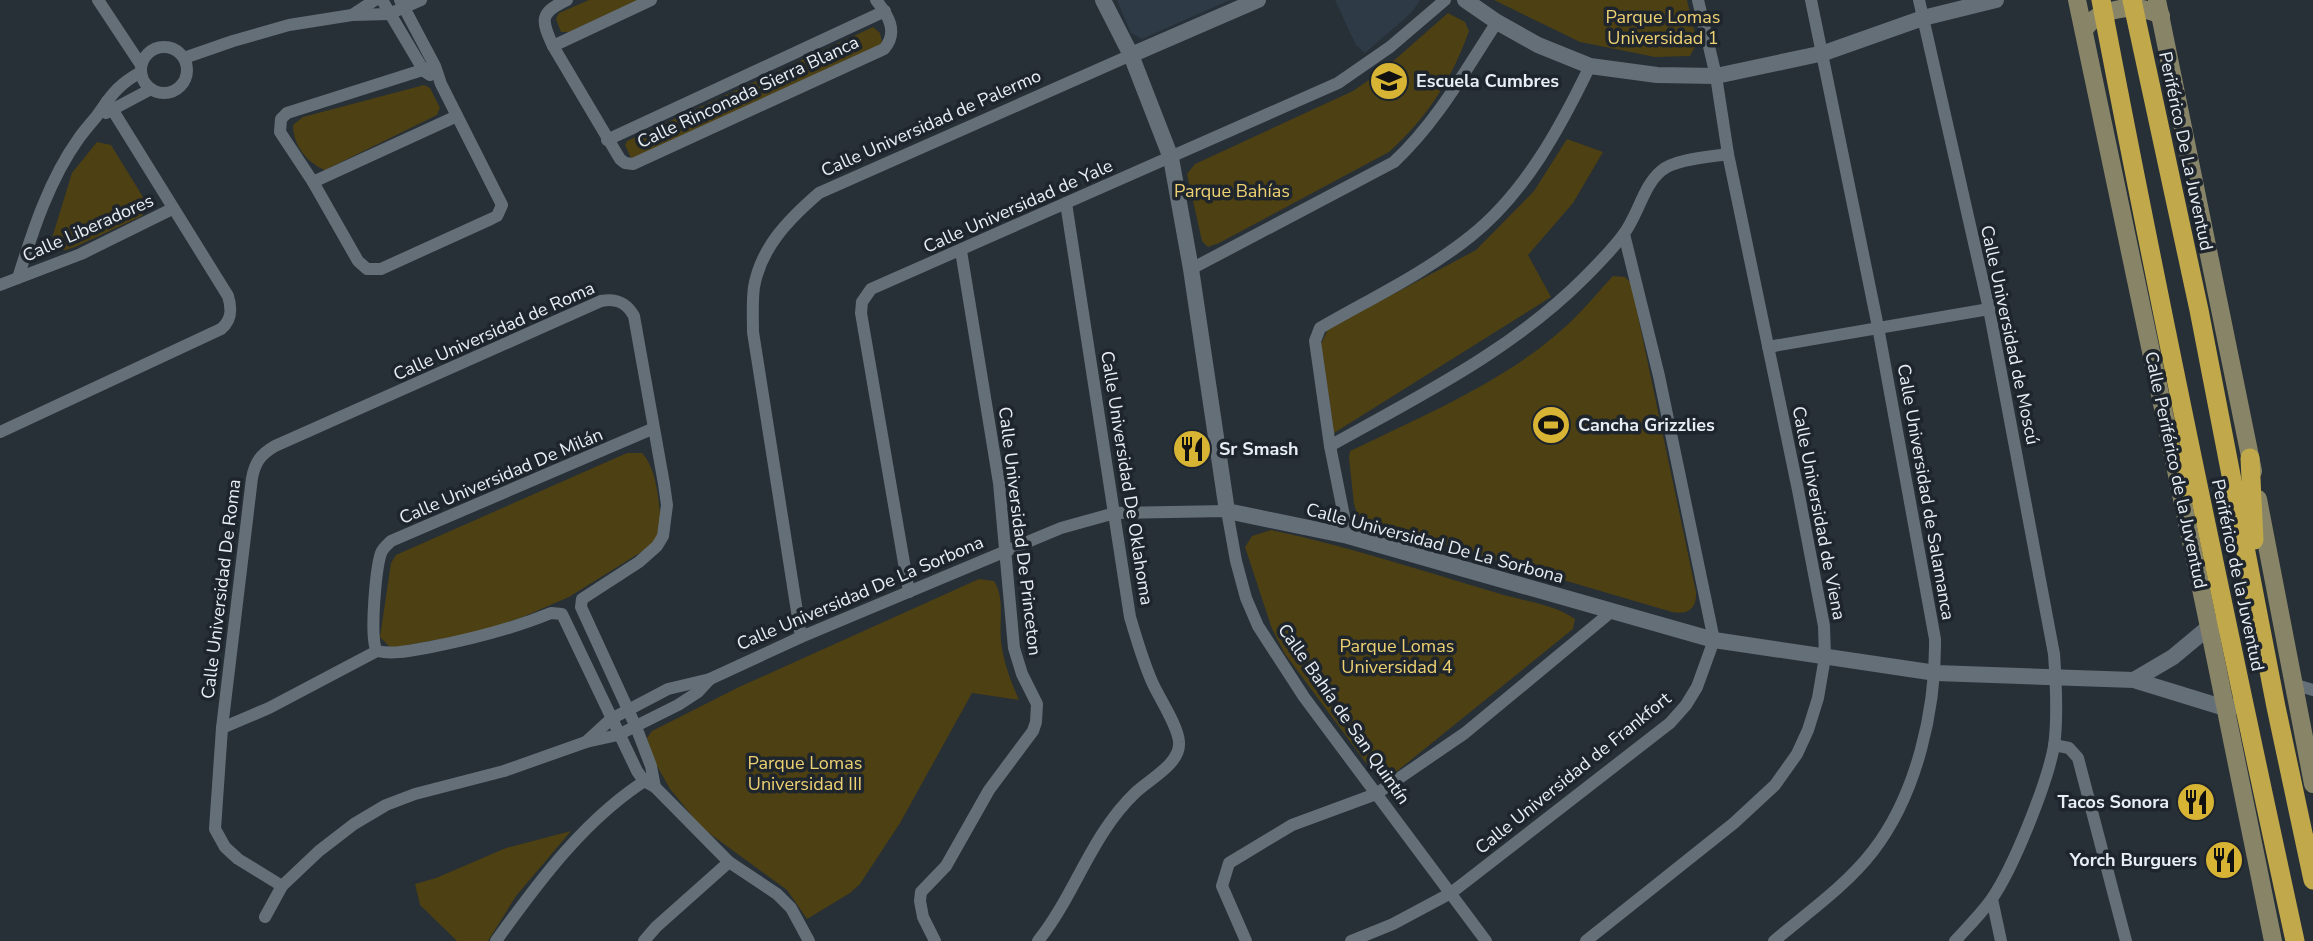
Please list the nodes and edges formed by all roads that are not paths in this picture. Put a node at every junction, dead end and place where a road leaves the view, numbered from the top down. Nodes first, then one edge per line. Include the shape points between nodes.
1 (98, 0) edge
2 (375, 0) edge
3 (382, 0) edge
4 (421, 0) edge
5 (567, 0) edge
6 (651, 0) edge
7 (876, 0) edge
8 (1103, 0) edge
9 (1258, 0) edge
10 (1445, 0) edge
11 (1465, 0) edge
12 (1698, 0) edge
13 (1811, 0) edge
14 (1919, 0) edge
15 (1996, 0) edge
16 (2077, 0) edge
17 (2101, 0) edge
18 (2132, 0) edge
19 (402, 4) edge
20 (2159, 8) edge
21 (885, 11) junction
22 (389, 14) junction
23 (352, 15) junction
24 (1923, 18) junction
25 (1497, 22) junction
26 (2084, 30) junction
27 (553, 46) junction
28 (1824, 53) junction
29 (1131, 55) junction
30 (184, 58) junction
31 (1590, 66) junction
32 (141, 68) junction
33 (429, 69) junction
34 (1716, 76) junction
35 (151, 89) junction
36 (110, 106) junction
37 (457, 116) junction
38 (607, 140) junction
39 (1728, 154) junction
40 (1171, 158) junction
41 (313, 182) junction
42 (1066, 203) junction
43 (172, 209) junction
44 (1624, 234) junction
45 (961, 251) junction
46 (1191, 269) junction
47 (18, 278) junction
48 (0, 285) edge
49 (1989, 309) junction
50 (2199, 310) joint
51 (1878, 327) junction
52 (1768, 347) junction
53 (653, 429) junction
54 (0, 432) edge
55 (1330, 446) junction
56 (2172, 450) junction
57 (261, 457) joint
58 (2250, 457) junction
59 (1227, 511) junction
60 (1115, 513) junction
61 (2207, 530) junction
62 (1348, 536) junction
63 (1007, 551) junction
64 (909, 592) junction
65 (2257, 607) junction
66 (1611, 612) junction
67 (2218, 626) junction
68 (801, 637) junction
69 (1714, 640) junction
70 (377, 651) junction
71 (1825, 657) junction
72 (1936, 673) junction
73 (2056, 678) junction
74 (710, 679) junction
75 (2134, 680) junction
76 (2292, 684) junction
77 (2313, 690) edge
78 (2234, 707) junction
79 (627, 710) junction
80 (611, 719) junction
81 (2308, 726) edge
82 (222, 727) junction
83 (636, 727) junction
84 (618, 735) junction
85 (586, 742) junction
86 (2054, 745) junction
87 (651, 781) junction
88 (2313, 784) edge
89 (1376, 794) junction
90 (729, 862) junction
91 (2313, 880) edge
92 (282, 886) junction
93 (1451, 893) junction
94 (1992, 900) junction
95 (265, 917) dead end
96 (496, 941) edge
97 (644, 941) edge
98 (809, 941) edge
99 (935, 941) edge
100 (1038, 941) edge
101 (1246, 941) edge
102 (1351, 941) edge
103 (1486, 941) edge
104 (1586, 941) edge
105 (1774, 941) edge
106 (1955, 941) edge
107 (2001, 941) edge
108 (2126, 941) edge
109 (2273, 941) edge
110 (2295, 941) edge

1 - 32 street
2 - 23 street
3 - 22 street
4 - 19 street
5 - 27 street, Calle Rinconada Sierra Blanca via 544,19
6 - 27 street
7 - 21 street
8 - 29 street, Calle Bahía de San Quintín
9 - 29 street, Calle Universidad de Palermo
10 - 40 street, Calle Universidad de Yale via 1338,83
11 - 25 street
12 - 34 street, Calle Universidad de Viena
13 - 28 street, Calle Universidad de Salamanca
14 - 24 street, Calle Universidad de Moscú
15 - 24 street
16 - 26 main road, Calle Periférico de la Juventud
17 - 61 highway, Periférico de la Juventud
18 - 50 highway, Periférico De La Juventud
19 - 22 street
19 - 33 street
20 - 26 main road via 2128,8 2099,15
20 - 58 main road
21 - 38 street
21 - 38 street, Calle Rinconada Sierra Blanca via 892,29 884,49 634,164 620,159
22 - 23 street
22 - 33 street
23 - 30 street via 289,25
24 - 28 street
24 - 49 street, Calle Universidad de Moscú
25 - 31 street
25 - 46 street via 1431,124 1394,162
26 - 56 main road, Calle Periférico de la Juventud
27 - 38 street, Calle Rinconada Sierra Blanca
28 - 34 street
28 - 51 street, Calle Universidad de Salamanca
29 - 40 street, Calle Bahía de San Quintín
29 - 68 street, Calle Universidad de Palermo via 819,193 777,234 754,287 752,332
30 - 32 street via 174,49 160,47 148,53
30 - 35 street via 187,73 180,86 166,93
31 - 34 street via 1657,75
31 - 55 street via 1555,135 1497,211 1447,254 1320,328 1315,341
32 - 35 street
32 - 36 street via 118,86
33 - 37 street
33 - 41 street via 283,116 280,132
34 - 39 street, Calle Universidad de Viena
35 - 36 street
36 - 43 street
36 - 47 street via 78,139 49,192
37 - 41 street
37 - 41 street via 499,197 500,211 406,258 382,269 362,266
39 - 44 street via 1674,164 1659,172
39 - 52 street, Calle Universidad de Viena
40 - 42 street, Calle Universidad de Yale
40 - 46 street, Calle Bahía de San Quintín
42 - 45 street, Calle Universidad de Yale
42 - 60 street, Calle Universidad De Oklahoma
43 - 47 street, Calle Liberadores via 81,254
43 - 54 street via 228,296 231,314 221,329
44 - 55 street via 1584,278 1507,344
44 - 69 street
45 - 63 street, Calle Universidad De Princeton
45 - 64 street, Calle Universidad de Yale via 872,289 862,302
46 - 59 street, Calle Bahía de San Quintín
47 - 48 street, Calle Liberadores
49 - 51 street
49 - 73 street, Calle Universidad de Moscú
50 - 65 highway, Periférico de la Juventud
51 - 52 street
51 - 72 street, Calle Universidad de Salamanca via 1935,639
52 - 71 street, Calle Universidad de Viena via 1824,626
53 - 57 street, Calle Universidad de Roma via 634,316 624,303 609,300 275,446
53 - 70 street, Calle Universidad De Milán via 391,541 380,555 372,629
53 - 79 street via 667,505 663,536 639,562 582,599 582,610
55 - 62 street
56 - 61 highway
56 - 67 main road, Calle Periférico de la Juventud
57 - 82 street, Calle Universidad De Roma via 252,478
58 - 65 highway
58 - 76 main road
59 - 60 street, Calle Universidad De La Sorbona
59 - 62 street, Calle Universidad De La Sorbona
59 - 89 street, Calle Bahía de San Quintín via 1236,561 1258,626
60 - 63 street, Calle Universidad De La Sorbona via 1061,528
60 - 100 street, Calle Universidad De Oklahoma via 1130,617 1179,739 1179,750 1109,822
61 - 67 highway, Periférico de la Juventud
62 - 66 street, Calle Universidad De La Sorbona
63 - 64 street, Calle Universidad De La Sorbona
63 - 99 street, Calle Universidad De Princeton via 1014,648 1037,704 1036,722 989,790 946,866 921,892 923,917
64 - 68 street, Calle Universidad De La Sorbona
65 - 91 highway, Periférico de la Juventud
66 - 69 street, Calle Universidad De La Sorbona
66 - 89 street via 1465,733
67 - 75 street
67 - 78 highway, Periférico de la Juventud
68 - 74 street, Calle Universidad De La Sorbona
69 - 71 street, Calle Universidad De La Sorbona
69 - 93 street, Calle Universidad de Frankfort via 1697,687 1670,723
70 - 80 street via 396,653 469,640 551,613 562,614
70 - 82 street via 269,708
71 - 72 street, Calle Universidad De La Sorbona
71 - 104 street, Calle Universidad de Viena via 1808,730 1774,785 1734,823
72 - 73 street, Calle Universidad De La Sorbona
72 - 105 street, Calle Universidad de Salamanca via 1923,744 1889,827 1850,878
73 - 75 street, Calle Universidad De La Sorbona
73 - 86 street, Calle Universidad de Moscú
74 - 79 street, Calle Universidad De La Sorbona via 675,686
74 - 83 street, Calle Universidad De La Sorbona via 698,692
75 - 78 street, Calle Universidad De La Sorbona
76 - 77 street
76 - 81 main road
78 - 109 main road
78 - 110 highway, Periférico de la Juventud
79 - 80 street, Calle Universidad De La Sorbona
79 - 83 street
80 - 84 street
80 - 85 street, Calle Universidad De La Sorbona
81 - 88 main road
82 - 92 street, Calle Universidad De Roma via 215,829 238,859
83 - 84 street, Calle Universidad De La Sorbona
83 - 87 street
84 - 85 street, Calle Universidad De La Sorbona
84 - 87 street
85 - 92 street, Calle Universidad De La Sorbona via 386,805 345,831
86 - 94 street, Calle Universidad de Moscú via 2015,855
86 - 108 street via 2074,752 2081,764
87 - 90 street
87 - 96 street via 611,806 586,831
89 - 93 street, Calle Bahía de San Quintín
89 - 101 street via 1292,825 1228,863 1222,886
90 - 97 street
90 - 98 street via 777,894 791,908
92 - 95 street, Calle Universidad De La Sorbona
93 - 102 street, Calle Universidad de Frankfort
93 - 103 street, Calle Bahía de San Quintín
94 - 106 street, Calle Universidad de Moscú
94 - 107 street

